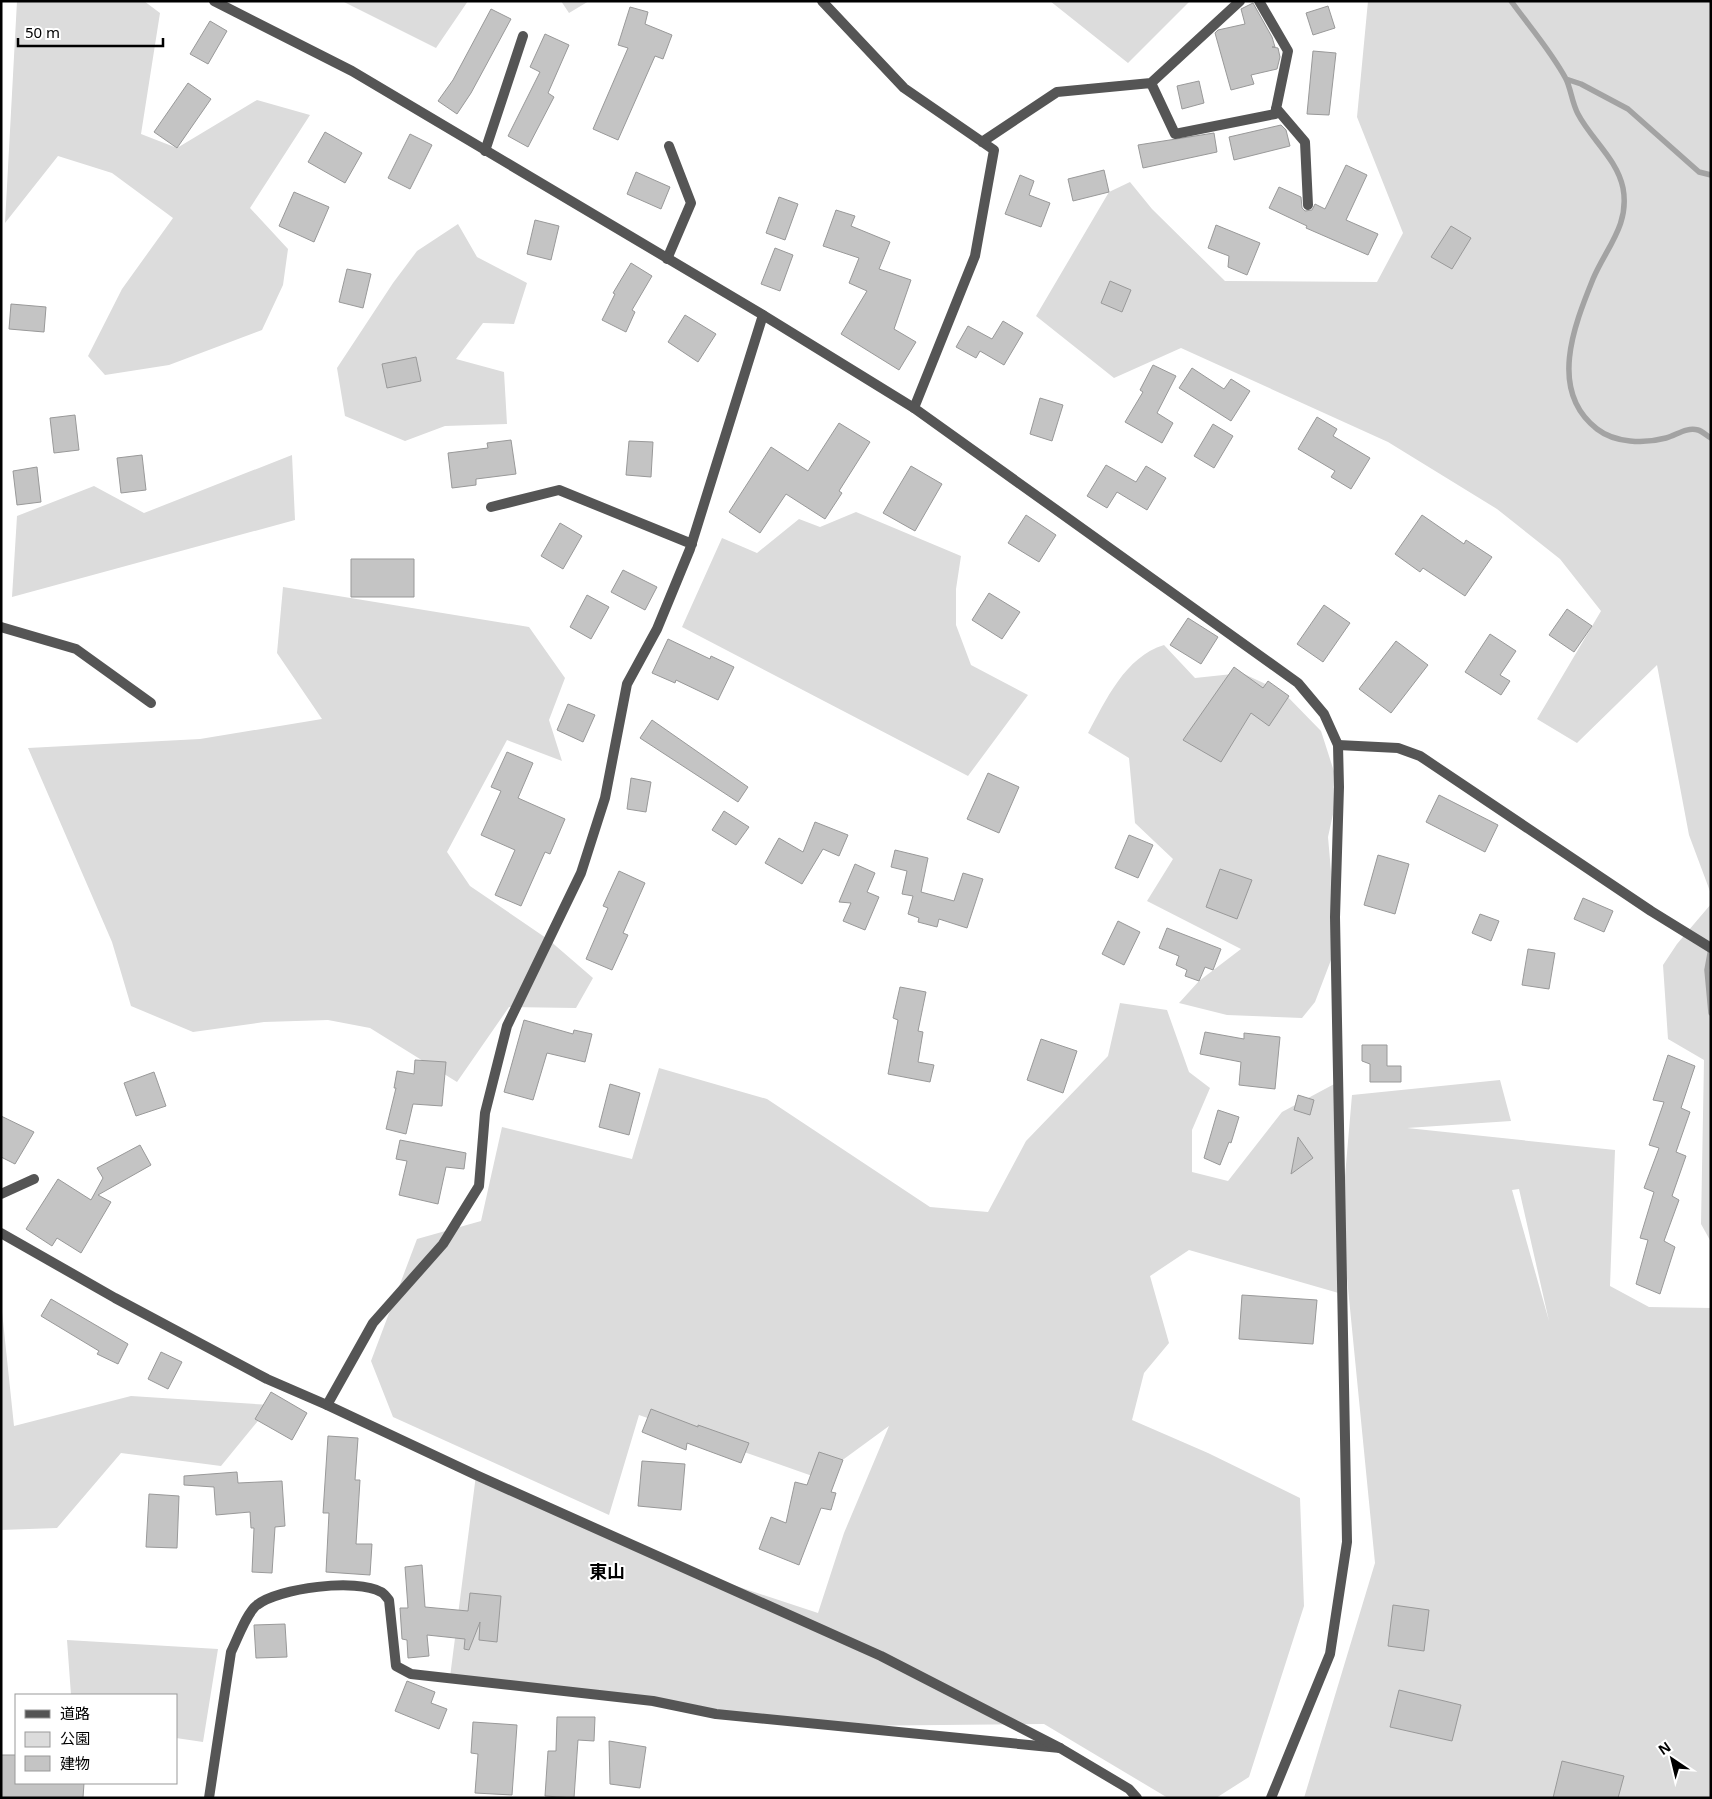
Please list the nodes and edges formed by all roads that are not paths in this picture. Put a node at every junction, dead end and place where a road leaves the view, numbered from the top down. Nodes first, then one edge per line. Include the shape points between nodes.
1 (214, 1) edge
2 (822, 1) edge
3 (1240, 1) edge
4 (1259, 1) edge
5 (523, 36) dead end
6 (1151, 83) junction
7 (1276, 108) junction
8 (982, 142) junction
9 (669, 146) dead end
10 (485, 151) junction
11 (1308, 205) dead end
12 (667, 259) junction
13 (763, 315) junction
14 (914, 408) junction
15 (491, 507) dead end
16 (692, 544) junction
17 (1, 627) edge
18 (151, 703) dead end
19 (1338, 745) junction
20 (1711, 948) edge
21 (34, 1179) dead end
22 (1, 1194) edge
23 (1, 1233) edge
24 (327, 1404) junction
25 (1060, 1748) junction
26 (209, 1798) edge
27 (1137, 1798) edge
28 (1271, 1798) edge

1 - 10 street via 352,71
2 - 8 street via 904,88
3 - 6 street
4 - 7 street via 1288,51
5 - 10 street
6 - 7 street via 1175,134 1275,114
6 - 8 street via 1057,92
7 - 11 street via 1305,142
8 - 14 street via 994,150 975,256
9 - 12 street via 691,203
10 - 12 street
12 - 13 street
13 - 14 street
13 - 16 street
14 - 19 street via 1298,683 1324,714
15 - 16 street via 559,490
16 - 24 street via 658,628 627,684 605,798 581,873 507,1026 485,1113 479,1186 443,1244 373,1324
17 - 18 street via 76,649
19 - 20 street via 1398,748 1420,756
19 - 28 street via 1336,918 1347,1542 1330,1654
21 - 22 street
23 - 24 street via 258,1374
24 - 25 street via 476,1475 881,1656
25 - 26 street via 716,1714 643,1699 411,1674 396,1666 389,1600 381,1592 369,1588 324,1584 271,1596 255,1605 232,1652
25 - 27 street via 1129,1789

